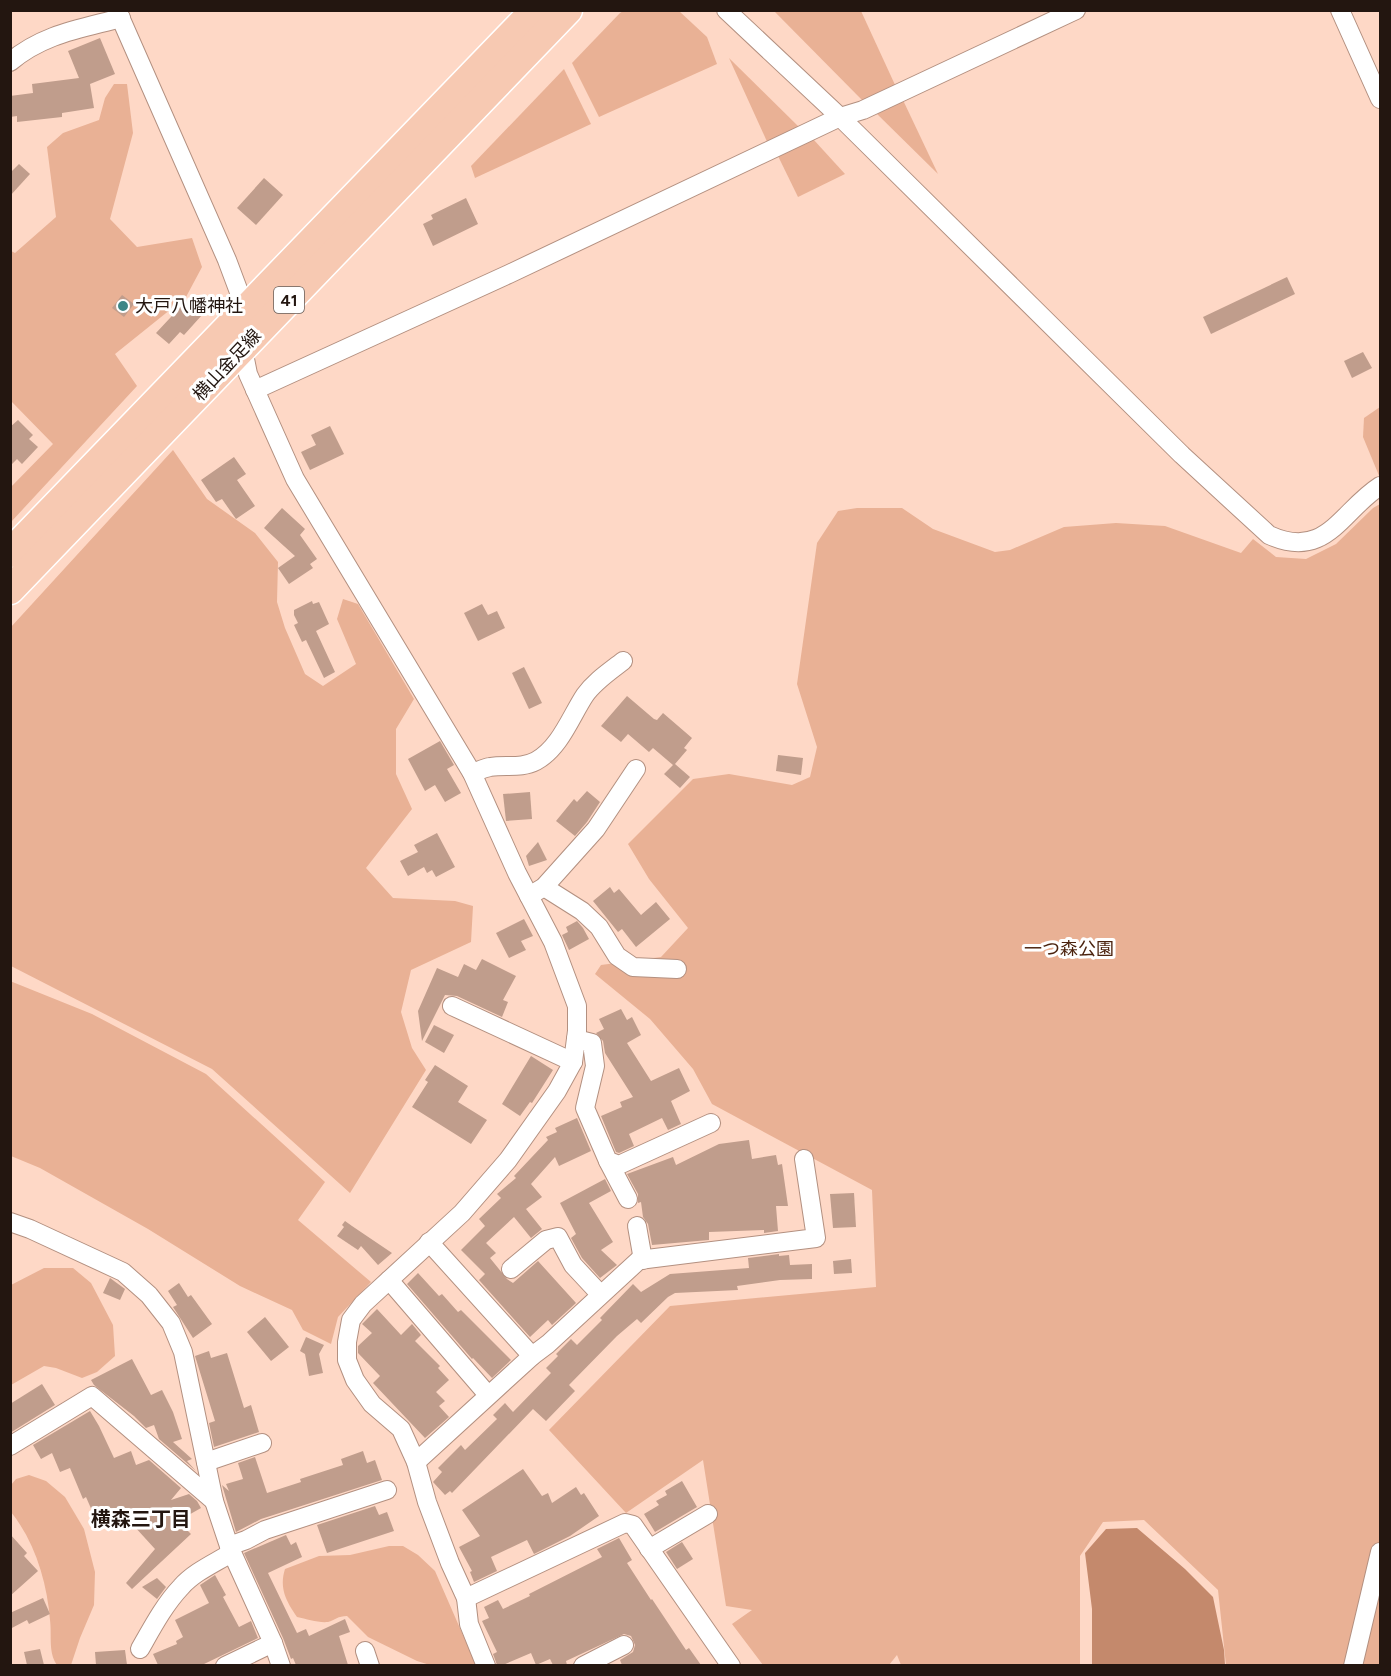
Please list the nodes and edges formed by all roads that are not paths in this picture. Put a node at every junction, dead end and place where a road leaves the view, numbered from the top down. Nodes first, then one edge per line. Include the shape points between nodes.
1 (535, 10) edge
2 (568, 10) edge
3 (726, 10) edge
4 (1076, 10) edge
5 (1340, 10) edge
6 (119, 14) edge
7 (10, 62) edge
8 (1380, 99) edge
9 (840, 117) junction
10 (241, 314) junction
11 (243, 349) junction
12 (255, 390) junction
13 (1380, 486) edge
14 (10, 553) edge
15 (10, 590) edge
16 (623, 661) dead end
17 (636, 769) dead end
18 (472, 773) junction
19 (537, 892) junction
20 (677, 969) dead end
21 (452, 1006) dead end
22 (576, 1039) junction
23 (573, 1062) junction
24 (711, 1123) dead end
25 (804, 1159) dead end
26 (608, 1161) junction
27 (628, 1199) dead end
28 (10, 1222) edge
29 (637, 1226) dead end
30 (429, 1242) junction
31 (643, 1260) junction
32 (511, 1269) dead end
33 (389, 1280) junction
34 (600, 1294) junction
35 (532, 1356) junction
36 (488, 1395) junction
37 (262, 1443) dead end
38 (10, 1446) edge
39 (206, 1462) junction
40 (416, 1462) junction
41 (387, 1490) dead end
42 (214, 1501) junction
43 (708, 1514) dead end
44 (230, 1549) junction
45 (649, 1549) junction
46 (1380, 1552) edge
47 (466, 1598) junction
48 (273, 1643) junction
49 (624, 1645) dead end
50 (140, 1649) dead end
51 (225, 1665) edge
52 (281, 1665) edge
53 (486, 1665) edge
54 (583, 1665) edge
55 (731, 1665) edge
56 (1353, 1665) edge

1 - 10 main road, 横山金足線 / 41
2 - 11 main road, 横山金足線 / 41
3 - 9 street
4 - 9 street via 863,110
5 - 8 street
6 - 7 street via 47,38 26,48
6 - 10 street via 227,260 239,292
9 - 12 street
9 - 13 street via 1182,455 1269,535 1285,542 1306,542 1325,536
10 - 11 street
10 - 14 main road, 横山金足線 / 41
11 - 12 street
11 - 15 main road, 横山金足線 / 41
12 - 18 street via 295,479
16 - 18 street via 596,681 565,730 536,761
17 - 19 street via 596,829
18 - 19 street
19 - 20 street via 582,911 599,927 617,956 633,967
19 - 22 street via 577,1006
21 - 23 street
22 - 23 street
22 - 26 street via 592,1043 596,1066 585,1108
23 - 30 street via 508,1160 462,1214
24 - 26 street via 620,1165
25 - 31 street via 816,1238
26 - 27 street
28 - 39 street via 123,1272 161,1309 183,1352
29 - 31 street
30 - 33 street
30 - 35 street
31 - 34 street
32 - 34 street via 546,1240 558,1237 573,1264
33 - 36 street
33 - 40 street via 351,1320 347,1360 372,1404 401,1429
34 - 35 street
35 - 36 street
36 - 40 street
37 - 39 street
38 - 42 street via 92,1396
39 - 42 street
40 - 47 street via 427,1502
41 - 44 street via 265,1530
42 - 44 street
43 - 45 street
44 - 48 street
44 - 50 street via 182,1586
45 - 47 street via 633,1525 626,1523
45 - 55 street
46 - 56 street
47 - 53 street via 469,1624
48 - 51 street
48 - 52 street
49 - 54 street

